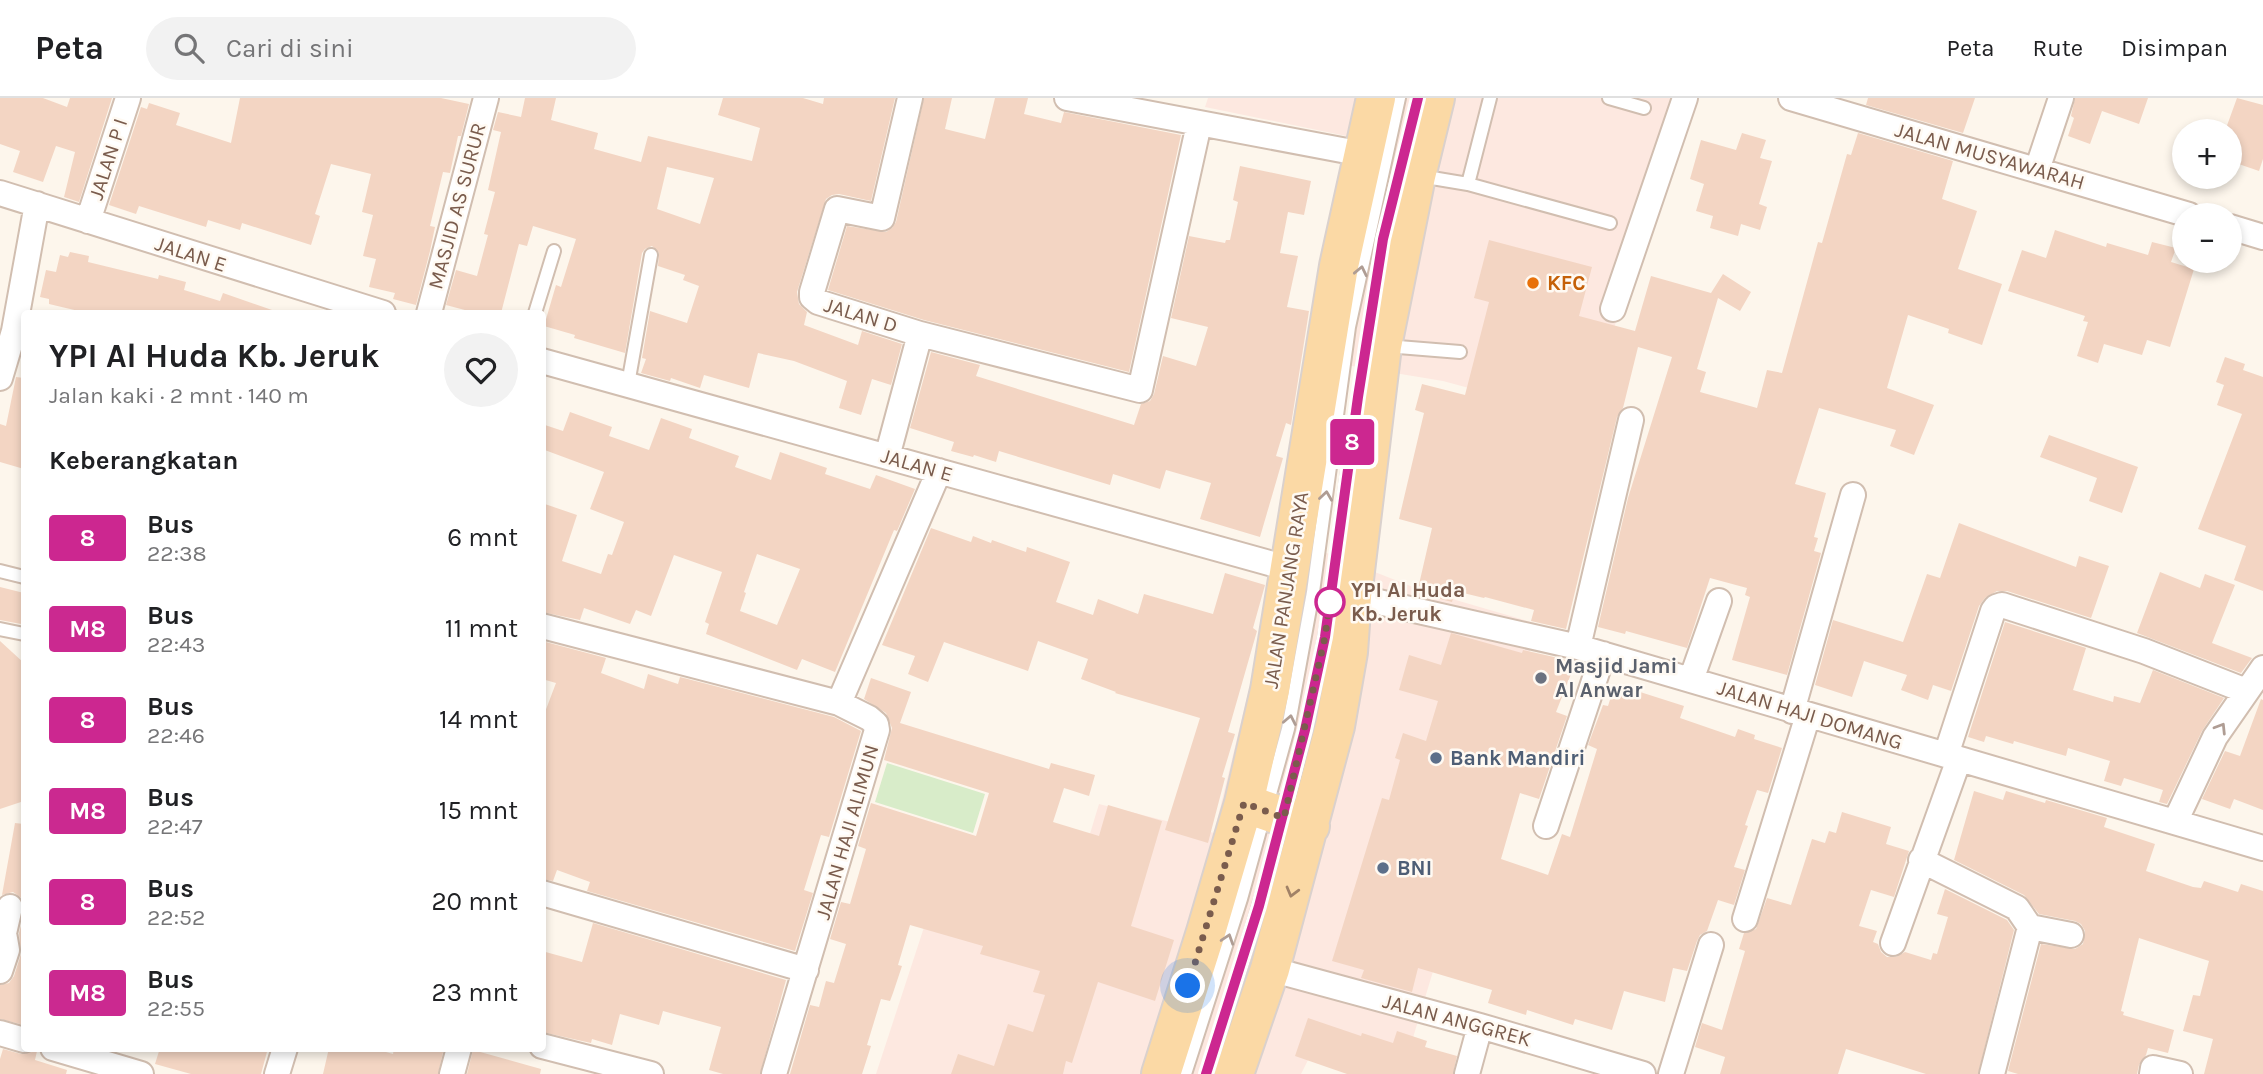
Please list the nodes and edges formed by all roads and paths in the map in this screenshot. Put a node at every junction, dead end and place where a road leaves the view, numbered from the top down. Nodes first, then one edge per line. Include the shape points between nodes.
1 (128, 98) edge
2 (486, 98) edge
3 (910, 98) edge
4 (1067, 98) edge
5 (1376, 98) edge
6 (1399, 98) edge
7 (1435, 98) edge
8 (1490, 98) edge
9 (1609, 98) edge
10 (1685, 98) edge
11 (1791, 98) edge
12 (2061, 98) edge
13 (1144, 105) edge
14 (1644, 108) dead end
15 (1199, 124) junction
16 (1363, 154) junction
17 (2037, 170) junction
18 (1468, 184) junction
19 (1404, 189) junction
20 (0, 193) edge
21 (37, 204) junction
22 (2172, 210) edge
23 (88, 221) junction
24 (1610, 223) dead end
25 (2242, 231) edge
26 (2263, 237) edge
27 (554, 251) dead end
28 (651, 256) dead end
29 (1377, 279) dead end
30 (1613, 309) dead end
31 (373, 310) edge
32 (430, 310) edge
33 (536, 310) edge
34 (920, 334) junction
35 (1382, 346) junction
36 (1460, 352) dead end
37 (546, 362) edge
38 (0, 378) edge
39 (628, 384) junction
40 (1631, 420) dead end
41 (1351, 449) dead end
42 (887, 457) junction
43 (939, 471) junction
44 (1853, 495) dead end
45 (1291, 569) junction
46 (0, 571) edge
47 (21, 577) edge
48 (1353, 596) junction
49 (1719, 601) dead end
50 (546, 627) edge
51 (0, 629) edge
52 (21, 633) edge
53 (1578, 647) junction
54 (1604, 654) junction
55 (2263, 668) edge
56 (1691, 680) junction
57 (2245, 691) junction
58 (839, 703) junction
59 (1800, 713) junction
60 (1952, 757) junction
61 (1276, 814) junction
62 (2175, 822) junction
63 (1546, 826) dead end
64 (2263, 848) edge
65 (1922, 860) junction
66 (546, 894) edge
67 (11, 906) edge
68 (1745, 919) dead end
69 (2030, 927) junction
70 (2071, 935) dead end
71 (1893, 943) dead end
72 (1711, 945) dead end
73 (1270, 969) junction
74 (806, 970) junction
75 (0, 971) edge
76 (1480, 1026) junction
77 (0, 1033) edge
78 (21, 1039) edge
79 (546, 1047) edge
80 (67, 1052) edge
81 (284, 1052) edge
82 (458, 1052) edge
83 (141, 1074) edge
84 (277, 1074) edge
85 (452, 1074) edge
86 (651, 1074) edge
87 (774, 1074) edge
88 (1161, 1074) edge
89 (1185, 1074) edge
90 (1206, 1074) edge
91 (1234, 1074) edge
92 (1467, 1074) edge
93 (1643, 1074) edge
94 (1671, 1074) edge
95 (1992, 1074) edge
96 (2152, 1074) edge
97 (2180, 1074) edge

1 - 23 street, JALAN P I
2 - 32 street, MASJID AS SURUR
3 - 34 street, JALAN D via 882,218 837,209 811,297
4 - 13 street
5 - 16 main road, JALAN PANJANG RAYA
61 -> 6 lane via 1349,327
7 - 19 main road, JALAN PANJANG RAYA
8 - 18 lane
9 - 14 lane
10 - 30 street
11 - 17 street, JALAN MUSYAWARAH
12 - 17 street
13 - 15 street
15 - 16 street
15 - 34 street via 1140,390
16 - 45 main road, JALAN PANJANG RAYA via 1337,279
17 - 22 street, JALAN MUSYAWARAH
18 - 19 lane
18 - 24 lane
19 - 29 lane
19 - 35 main road, JALAN PANJANG RAYA
20 - 21 street, JALAN E
21 - 23 street, JALAN E
21 - 38 street via 20,301
23 - 31 street, JALAN E
25 - 26 street
27 - 33 lane
28 - 39 lane
34 - 42 street, JALAN D
35 - 36 lane
35 - 48 main road, JALAN PANJANG RAYA
37 - 39 street, JALAN E
39 - 42 street, JALAN E
40 - 53 street
41 - 61 lane via 1325,637
42 - 43 street, JALAN E
43 - 45 street, JALAN E
43 - 58 street
44 - 59 street
45 - 61 main road, JALAN PANJANG RAYA via 1270,690
46 - 47 lane
48 - 53 street, JALAN HAJI DOMANG
48 - 61 main road, JALAN PANJANG RAYA via 1349,652 1335,726
49 - 56 street
50 - 58 street, JALAN HAJI ALIMUN
51 - 52 lane
53 - 54 street, JALAN HAJI DOMANG
54 - 56 street, JALAN HAJI DOMANG
54 - 63 street
55 - 57 street
56 - 59 street, JALAN HAJI DOMANG
57 - 60 street via 2144,651 2002,605 1993,611
62 -> 57 street via 2215,737
58 - 74 street, JALAN HAJI ALIMUN via 872,720 877,728
59 - 60 street, JALAN HAJI DOMANG
59 - 68 street
60 - 62 street, JALAN HAJI DOMANG
60 - 65 street
61 -> 73 main road, JALAN PANJANG RAYA
61 - 88 main road, JALAN PANJANG RAYA via 1206,932
89 -> 61 lane via 1241,899
61 - 90 lane via 1259,906
62 - 64 street, JALAN HAJI DOMANG
65 - 69 street via 2017,908
65 - 71 street
66 - 74 street
67 - 75 street
69 - 70 street
69 - 95 street
72 - 94 street
73 - 76 street, JALAN ANGGREK
73 - 91 main road, JALAN PANJANG RAYA
74 - 87 street, JALAN HAJI ALIMUN
76 - 92 street
76 - 93 street, JALAN ANGGREK
77 - 78 street
79 - 86 street
80 - 83 street
81 - 84 street
82 - 85 street
96 - 97 street via 2153,1068

